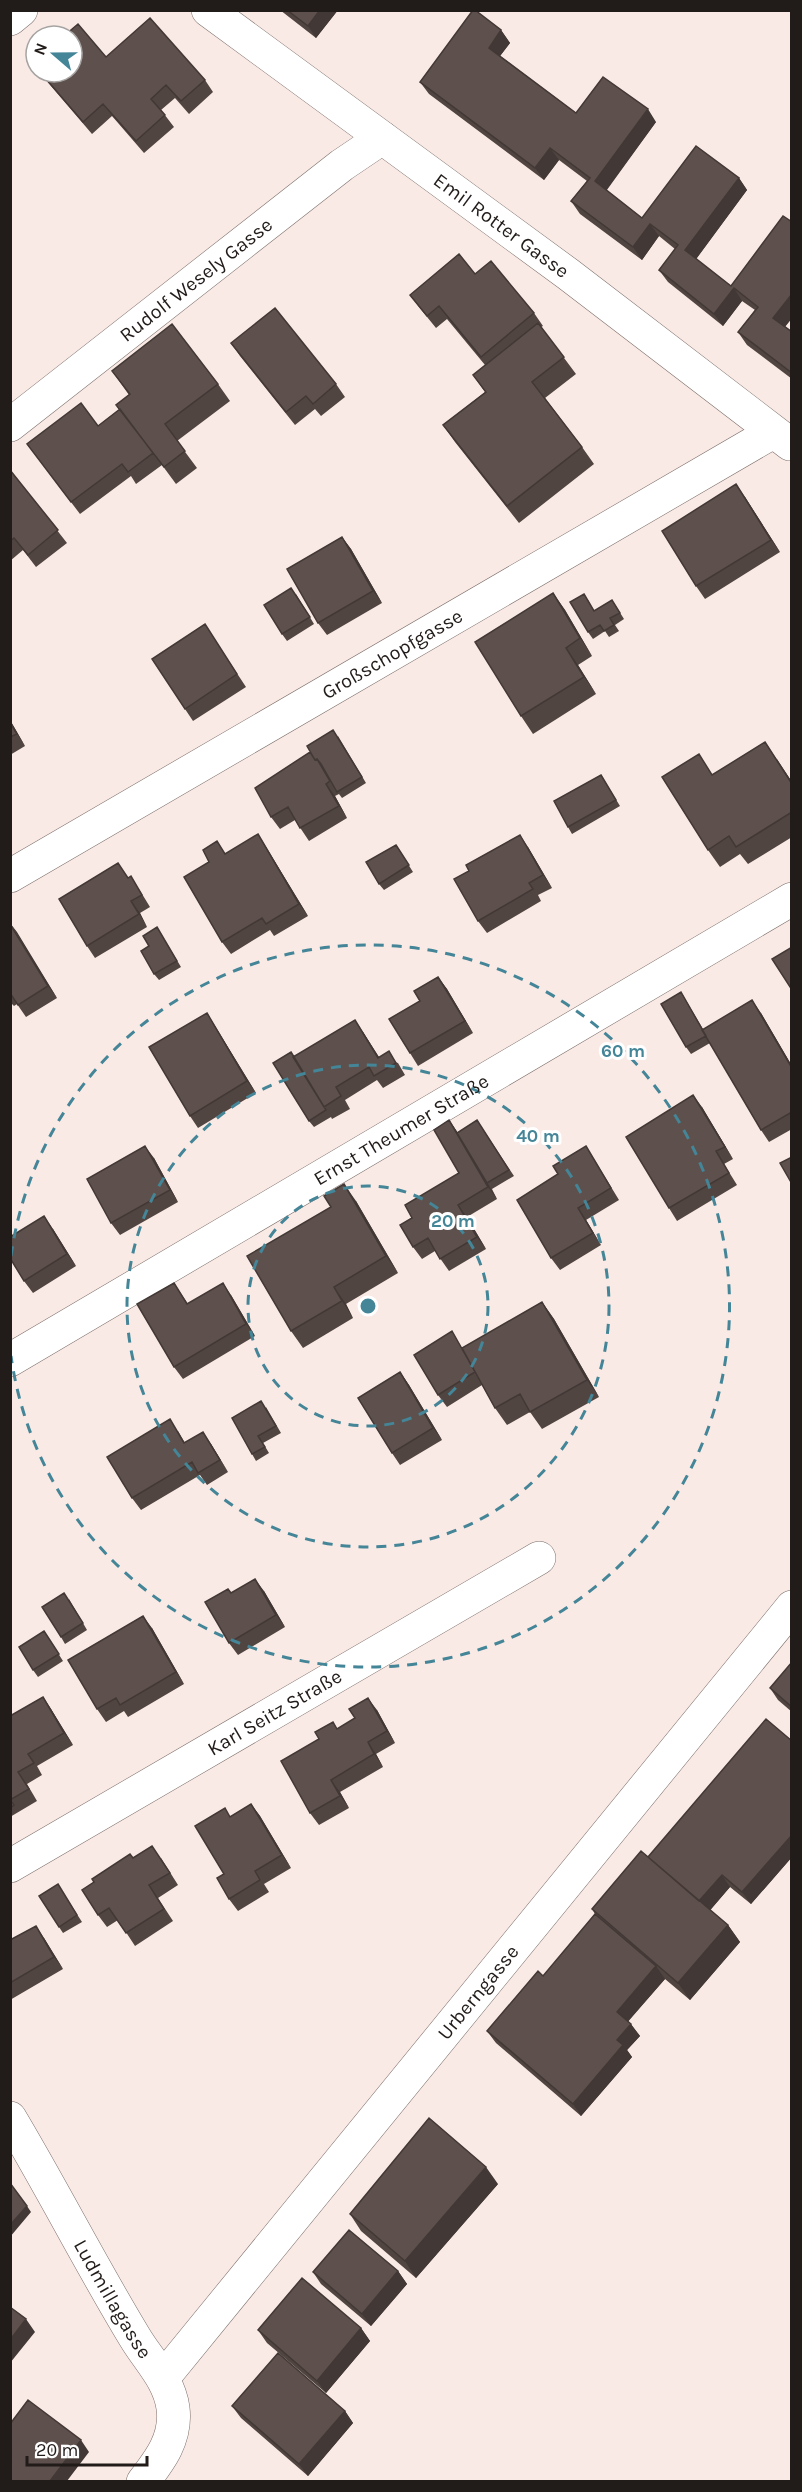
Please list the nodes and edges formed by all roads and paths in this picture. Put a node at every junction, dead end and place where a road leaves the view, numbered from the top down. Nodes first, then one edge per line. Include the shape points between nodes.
1 (21, 10) edge
2 (208, 10) edge
3 (10, 20) edge
4 (382, 138) junction
5 (10, 425) edge
6 (782, 439) edge
7 (10, 876) edge
8 (792, 899) edge
9 (10, 1360) edge
10 (539, 1558) dead end
11 (792, 1607) edge
12 (10, 1866) edge
13 (10, 2118) edge
14 (164, 2378) junction
15 (143, 2481) edge

1 - 3 street
2 - 4 street, Emil Rotter Gasse
4 - 5 street, Rudolf Wesely Gasse via 342,165
4 - 6 street, Emil Rotter Gasse via 568,274
6 - 7 street, Großschopfgasse
8 - 9 street, Ernst Theumer Straße
10 - 12 street, Karl Seitz Straße
11 - 14 street, Urberngasse
13 - 14 street, Ludmillagasse via 135,2338
14 - 15 street, Ludmillagasse via 173,2408 171,2436 163,2456

